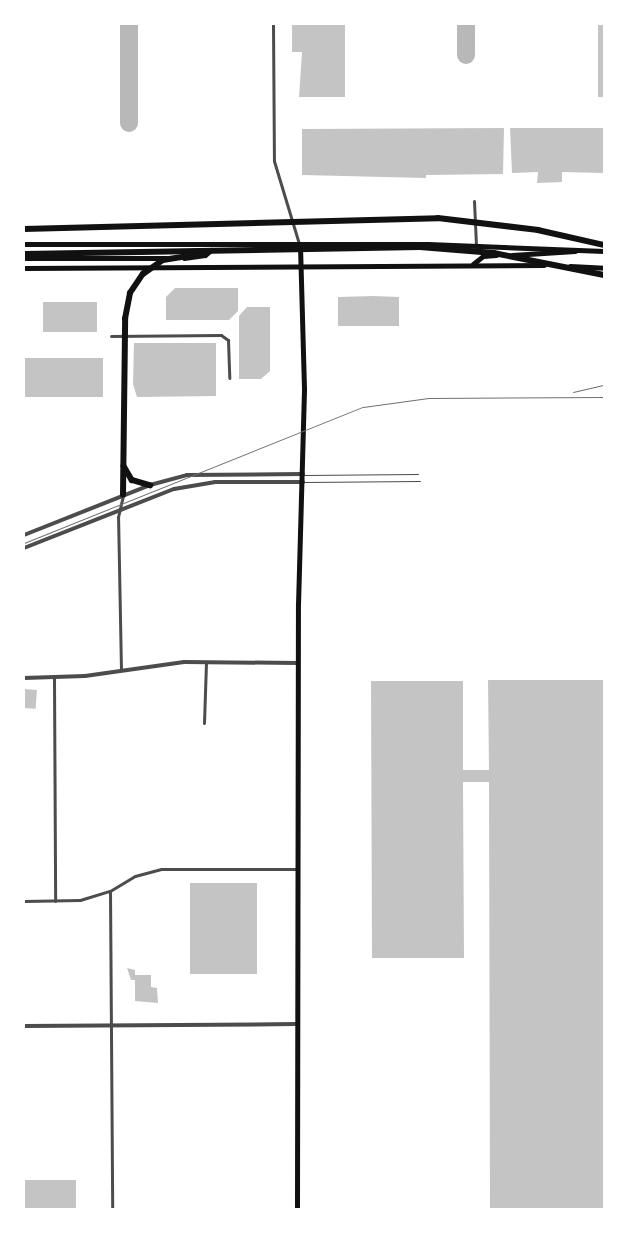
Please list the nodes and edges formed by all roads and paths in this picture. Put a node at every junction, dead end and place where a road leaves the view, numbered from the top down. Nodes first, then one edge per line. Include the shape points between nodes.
1 (273, 24) edge
2 (474, 201) dead end
3 (24, 229) edge
4 (24, 244) edge
5 (215, 244) junction
6 (299, 244) junction
7 (109, 245) junction
8 (476, 245) junction
9 (604, 245) edge
10 (224, 250) junction
11 (581, 250) junction
12 (604, 251) edge
13 (24, 254) edge
14 (24, 258) edge
15 (109, 258) junction
16 (472, 264) junction
17 (302, 266) junction
18 (24, 268) edge
19 (110, 268) junction
20 (604, 268) edge
21 (604, 275) edge
22 (111, 336) dead end
23 (229, 378) dead end
24 (124, 464) junction
25 (303, 474) junction
26 (418, 474) dead end
27 (420, 481) dead end
28 (303, 482) junction
29 (150, 485) junction
30 (123, 495) junction
31 (120, 509) junction
32 (24, 535) edge
33 (24, 548) edge
34 (206, 662) junction
35 (298, 663) junction
36 (121, 670) junction
37 (24, 678) edge
38 (54, 678) junction
39 (204, 723) dead end
40 (297, 869) junction
41 (110, 891) junction
42 (24, 901) edge
43 (55, 901) junction
44 (112, 1024) junction
45 (296, 1024) junction
46 (24, 1026) edge
47 (112, 1209) edge
48 (297, 1209) edge

1 - 6 street via 274,161
2 - 8 street
3 - 9 highway via 438,218 538,230
4 - 7 main road
5 - 6 main road
5 - 7 main road
5 - 15 main road via 205,255 192,258
6 - 8 main road
6 - 17 main road
7 - 15 street
8 - 11 main road
10 - 13 highway
10 - 21 highway via 371,245 457,249 527,258
10 - 24 highway via 163,260 135,282 125,320
11 - 12 main road
11 - 16 main road via 483,256
14 - 15 main road
15 - 19 street
16 - 17 main road
16 - 20 main road
17 - 19 main road
17 - 25 main road
18 - 19 main road
22 - 23 street via 221,335 228,340
24 - 29 highway via 132,480
24 - 30 highway
25 - 26 lane
25 - 28 main road
25 - 29 street via 202,474
27 - 28 lane
28 - 31 street via 201,483 161,493
28 - 35 main road
29 - 30 street
30 - 31 street
30 - 32 street
31 - 33 street
31 - 36 street
34 - 35 street
34 - 36 street
34 - 39 street
35 - 40 main road
36 - 38 street
37 - 38 street
38 - 43 street
40 - 41 street via 161,869 135,876
40 - 45 main road
41 - 43 street via 80,900
41 - 44 street
42 - 43 street
44 - 45 street
44 - 46 street
44 - 47 street
45 - 48 main road

